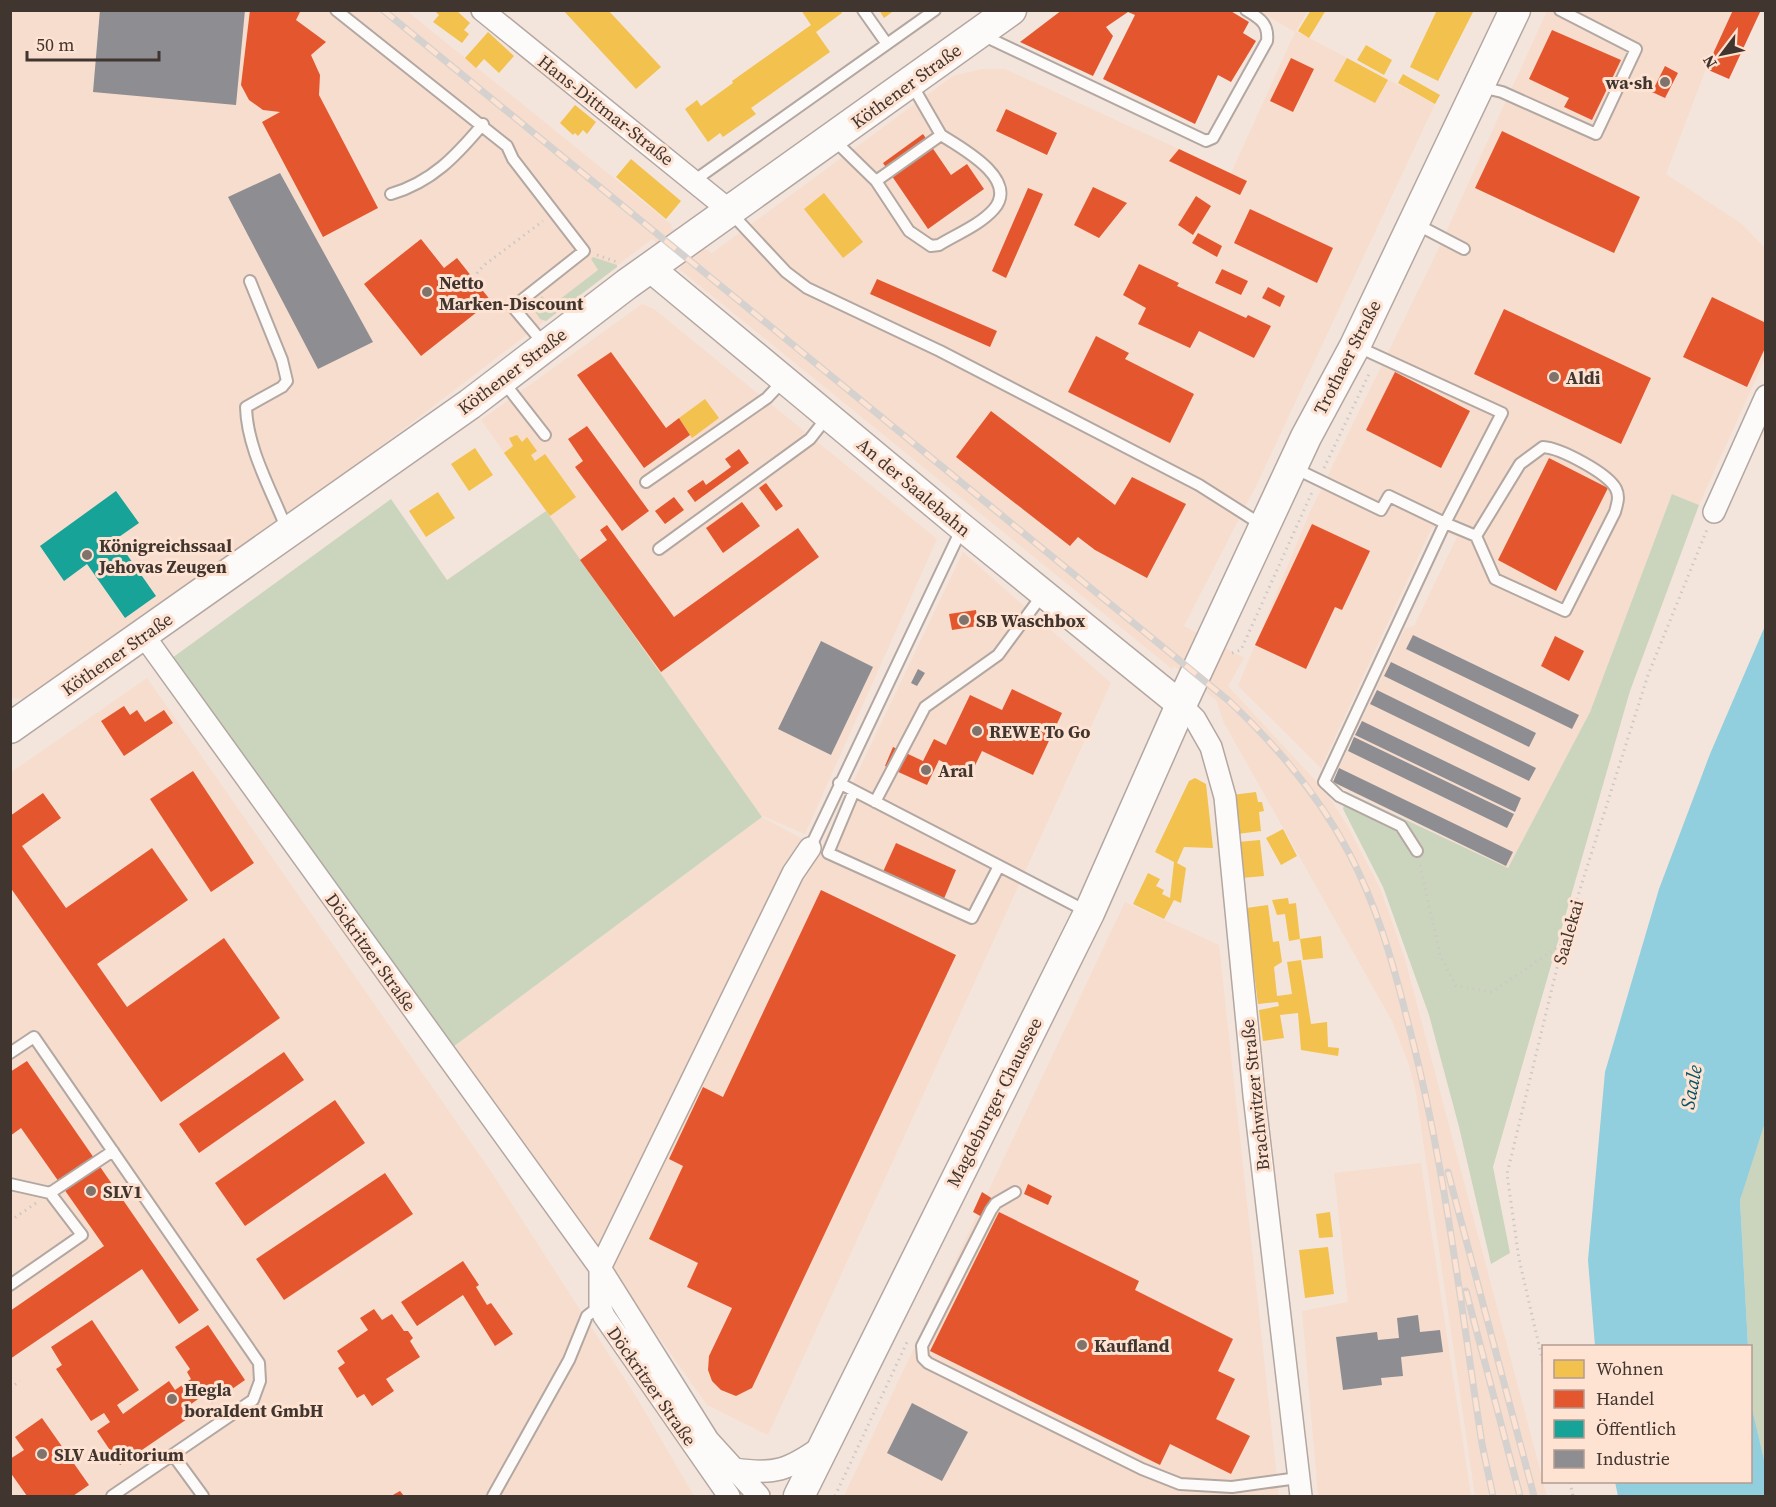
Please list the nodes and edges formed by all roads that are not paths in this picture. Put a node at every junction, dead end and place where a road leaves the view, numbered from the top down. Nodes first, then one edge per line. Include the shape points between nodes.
1 (336, 10) edge
2 (482, 10) edge
3 (863, 10) edge
4 (935, 10) edge
5 (1011, 10) edge
6 (1246, 10) edge
7 (1515, 10) edge
8 (1560, 10) edge
9 (979, 34) junction
10 (887, 44) junction
11 (911, 83) junction
12 (1479, 87) junction
13 (483, 124) junction
14 (941, 135) junction
15 (833, 138) junction
16 (695, 180) junction
17 (876, 181) junction
18 (391, 194) dead end
19 (729, 210) junction
20 (1415, 223) junction
21 (1464, 249) dead end
22 (639, 276) junction
23 (250, 281) dead end
24 (1355, 346) junction
25 (546, 347) junction
26 (502, 380) junction
27 (785, 380) junction
28 (1766, 396) edge
29 (828, 416) junction
30 (545, 435) dead end
31 (1292, 467) junction
32 (646, 482) dead end
33 (1714, 512) road end
34 (1445, 523) junction
35 (962, 527) junction
36 (1264, 527) junction
37 (288, 533) junction
38 (1476, 536) junction
39 (659, 549) dead end
40 (1044, 593) junction
41 (144, 636) junction
42 (1181, 705) junction
43 (13, 722) edge
44 (839, 783) junction
45 (854, 790) junction
46 (875, 802) junction
47 (810, 848) joint
48 (1417, 851) road end
49 (999, 866) junction
50 (1089, 913) junction
51 (10, 1053) edge
52 (112, 1151) junction
53 (10, 1184) edge
54 (1015, 1192) dead end
55 (50, 1193) junction
56 (600, 1268) junction
57 (10, 1286) edge
58 (600, 1306) junction
59 (824, 1445) junction
60 (173, 1455) junction
61 (735, 1469) junction
62 (1299, 1487) edge
63 (112, 1497) edge
64 (203, 1497) edge
65 (493, 1497) edge
66 (729, 1497) edge
67 (759, 1497) edge
68 (799, 1497) edge

1 - 13 lane
2 - 16 street, Hans-Dittmar-Straße
3 - 10 lane
4 - 10 lane
5 - 9 main road, Köthener Straße
6 - 9 lane via 1263,20 1267,40 1213,138 1206,141
7 - 12 main road, Trothaer Straße
8 - 12 lane via 1636,49 1596,134 1502,92
9 - 11 main road, Köthener Straße
10 - 16 lane
11 - 14 lane
11 - 15 main road, Köthener Straße
12 - 20 main road, Trothaer Straße
13 - 18 lane via 455,157 433,175 412,188
13 - 25 lane via 507,146 584,251 513,307
14 - 17 lane
14 - 17 lane via 980,159 996,178 996,207 984,218 931,246 909,231
15 - 17 lane
15 - 19 main road, Köthener Straße
16 - 19 street, Hans-Dittmar-Straße
19 - 22 main road, Köthener Straße
19 - 36 lane via 786,272 807,288 940,351 1199,485
20 - 21 lane
20 - 24 main road, Trothaer Straße
22 - 25 main road, Köthener Straße
22 - 27 street, An der Saalebahn
23 - 37 lane via 287,381 246,407 246,419 252,444
24 - 31 main road, Trothaer Straße
24 - 34 lane via 1502,413
25 - 26 main road, Köthener Straße
26 - 30 lane
26 - 37 main road, Köthener Straße
27 - 29 street, An der Saalebahn
27 - 32 lane via 767,398
28 - 33 street
29 - 35 street, An der Saalebahn
29 - 39 lane via 810,439
31 - 34 lane via 1381,510 1389,496
31 - 36 main road, Trothaer Straße
34 - 38 lane
34 - 48 lane via 1324,782 1339,795 1401,826
35 - 40 street, An der Saalebahn
35 - 44 lane
36 - 42 main road, Trothaer Straße
37 - 41 main road, Köthener Straße
38 - 38 lane via 1496,579 1565,610 1615,512 1619,498 1616,488 1606,477 1576,460 1543,447 1520,464
40 - 42 street, An der Saalebahn
40 - 46 lane via 998,655 925,707
41 - 43 main road, Köthener Straße
41 - 56 street, Döckritzer Straße
42 - 50 main road, Magdeburger Chaussee
42 - 62 street, Brachwitzer Straße via 1195,719 1211,747 1225,797
44 - 45 lane
44 - 47 lane
45 - 46 lane
45 - 49 lane via 828,853 972,918
46 - 49 lane
47 - 56 street, Döckritzer Straße via 793,873
49 - 50 lane
50 - 59 main road, Magdeburger Chaussee
51 - 52 lane via 34,1037
52 - 55 lane
52 - 60 lane via 259,1363 261,1381 254,1400
53 - 55 lane
54 - 62 lane via 996,1203 922,1346 928,1364 1180,1484
55 - 57 lane via 81,1235
56 - 58 street, Döckritzer Straße
56 - 61 street, Döckritzer Straße via 708,1440
58 - 65 lane via 587,1316 569,1360
58 - 66 street, Döckritzer Straße
59 - 61 street via 795,1465 775,1471
59 - 68 main road, Magdeburger Chaussee
60 - 63 lane
60 - 64 lane
61 - 67 street, Döckritzer Straße

